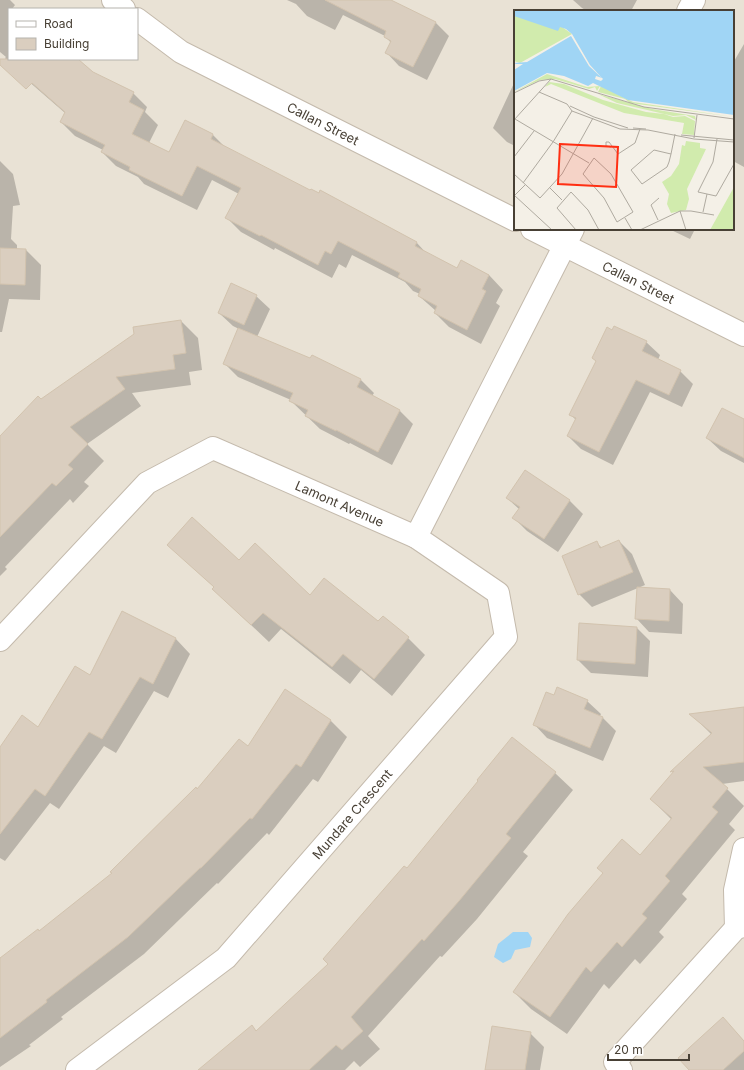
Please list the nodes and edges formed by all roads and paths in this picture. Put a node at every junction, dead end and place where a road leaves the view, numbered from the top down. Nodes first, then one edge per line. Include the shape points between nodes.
1 (113, 0) edge
2 (694, 0) edge
3 (123, 8) edge
4 (689, 10) edge
5 (138, 20) edge
6 (514, 219) edge
7 (537, 230) edge
8 (569, 237) edge
9 (744, 335) edge
10 (416, 537) junction
11 (0, 640) edge
12 (744, 849) edge
13 (740, 927) edge
14 (77, 1070) edge
15 (621, 1070) edge

1 - 3 street
2 - 4 street
5 - 6 street, Callan Street via 181,52
7 - 8 street, Callan Street
8 - 9 street, Callan Street
8 - 10 street
10 - 11 street, Lamont Avenue via 213,448 147,483
10 - 14 street, Mundare Crescent via 498,593 506,637 226,958
12 - 13 street via 735,890
13 - 15 street via 615,1062

